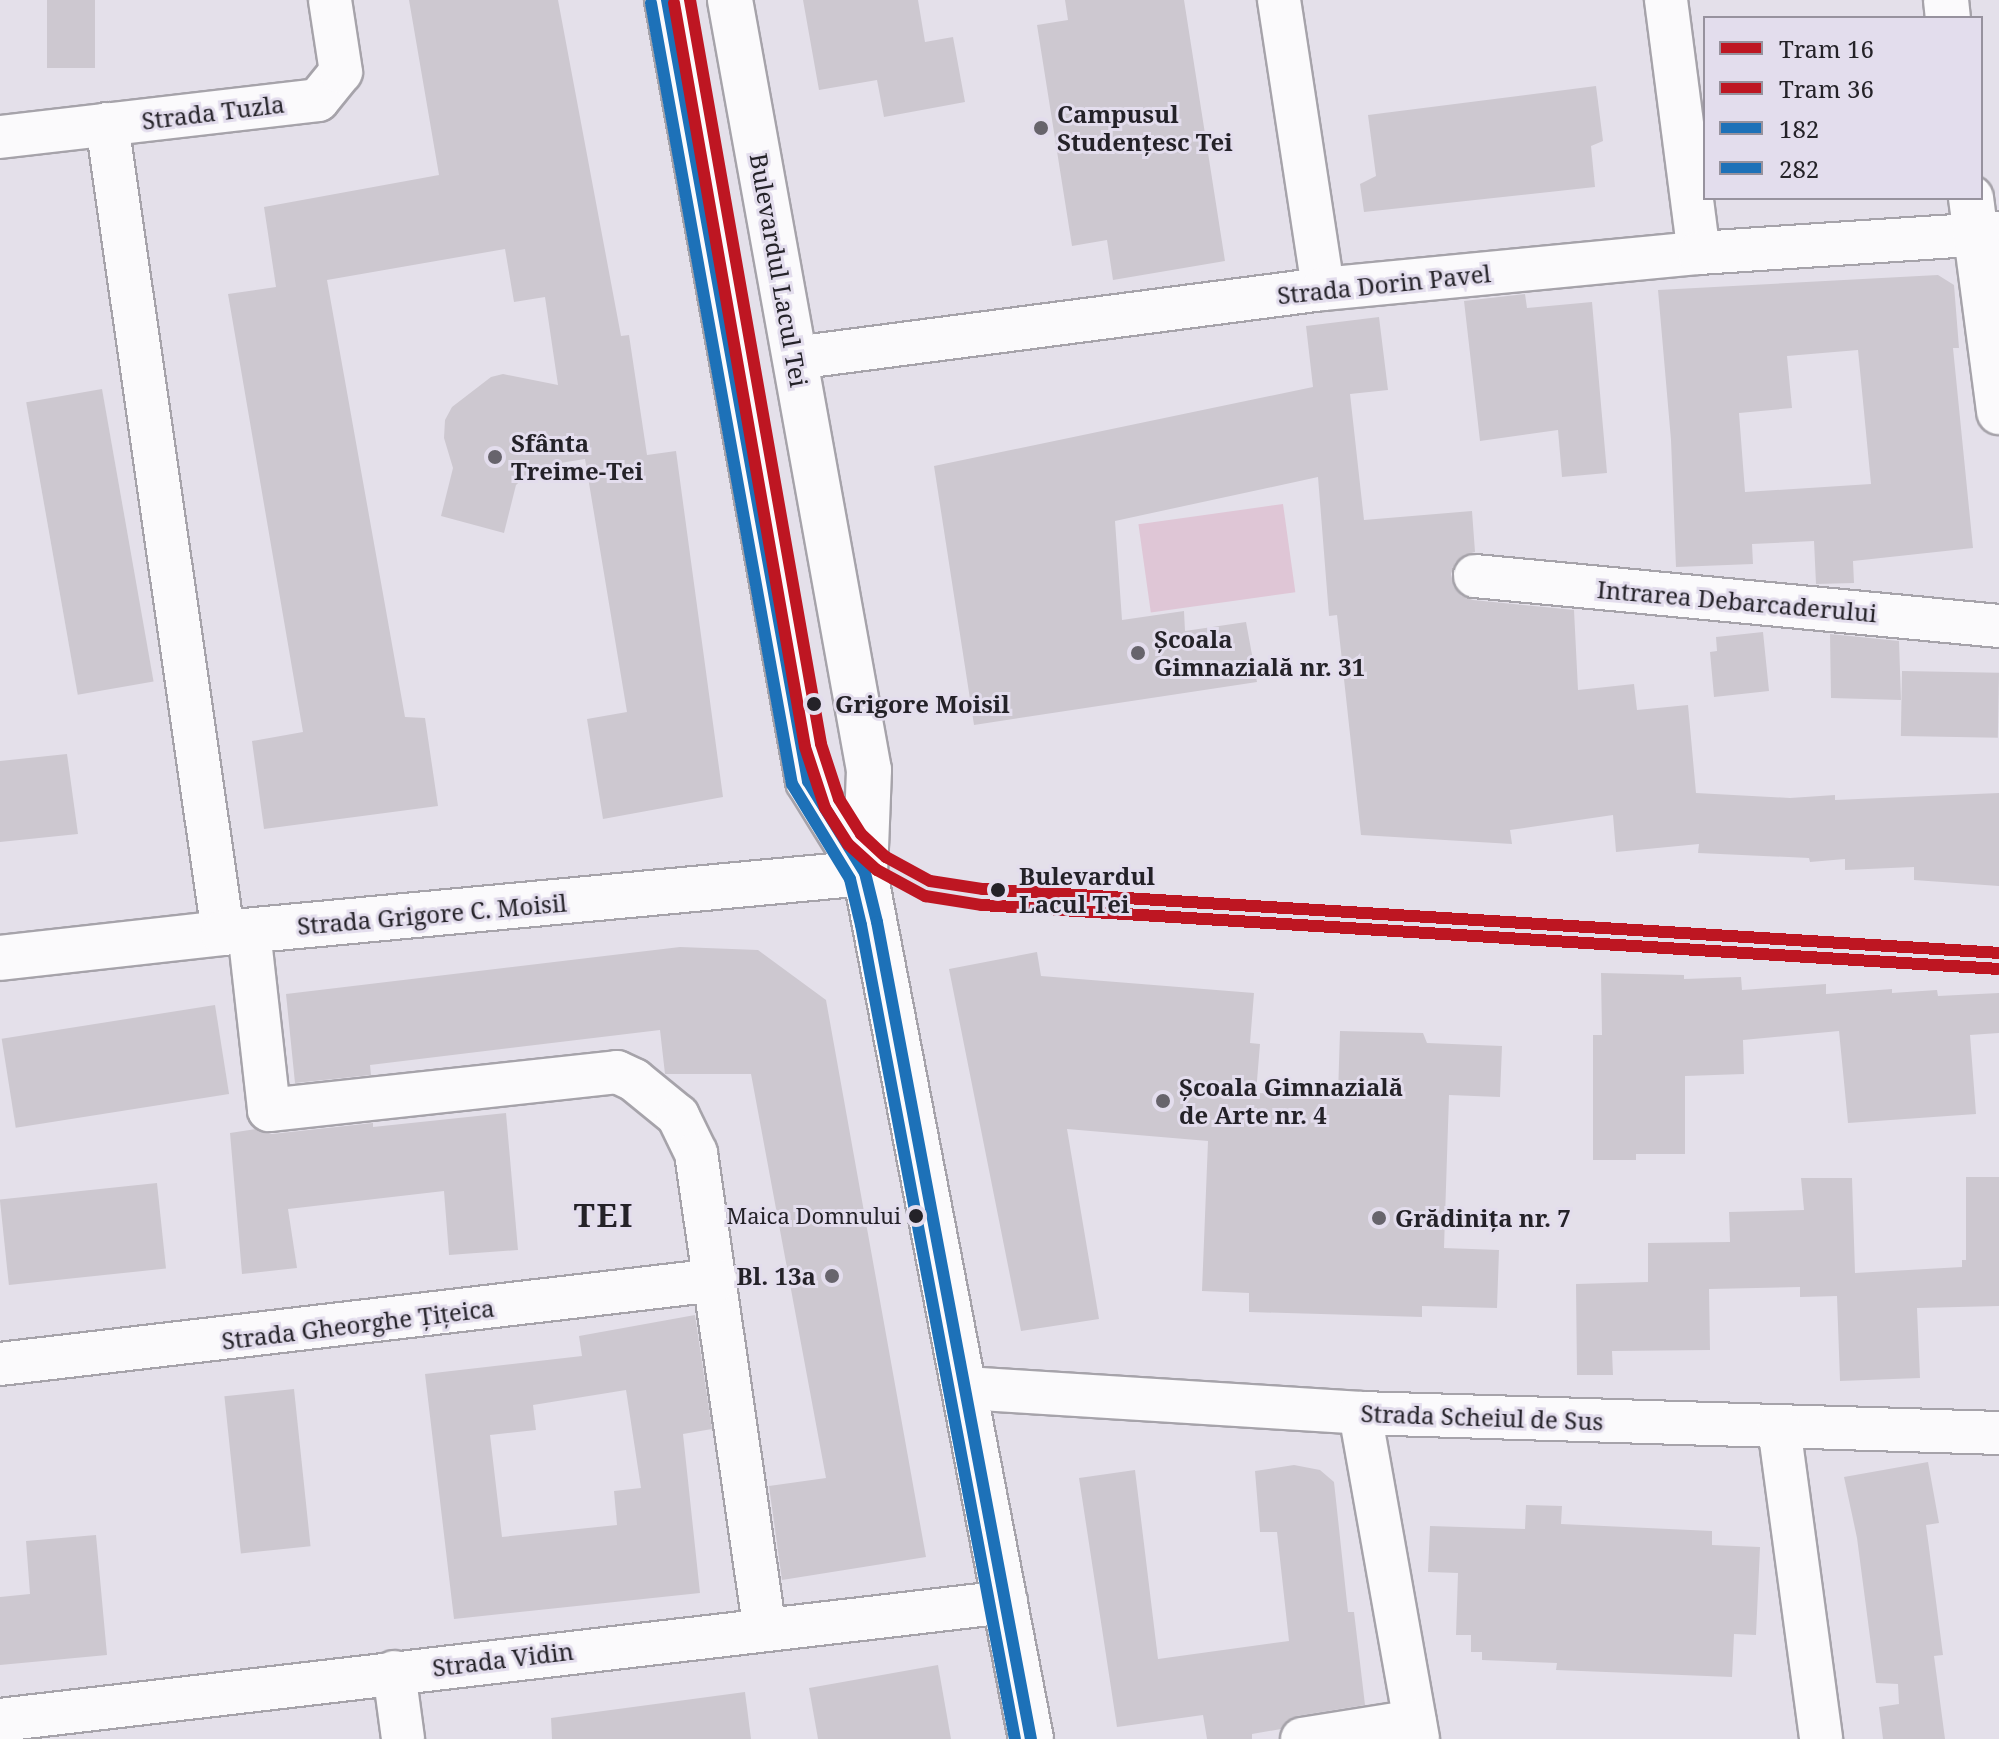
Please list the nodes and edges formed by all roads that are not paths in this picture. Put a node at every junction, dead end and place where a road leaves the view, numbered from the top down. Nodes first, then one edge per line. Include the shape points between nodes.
1 (330, 0) edge
2 (667, 0) edge
3 (730, 0) edge
4 (1279, 0) edge
5 (1666, 0) edge
6 (107, 124) junction
7 (0, 137) edge
8 (1982, 222) edge
9 (1699, 253) junction
10 (1323, 289) junction
11 (795, 358) junction
12 (1999, 412) edge
13 (1475, 576) dead end
14 (1999, 626) edge
15 (865, 873) junction
16 (236, 932) junction
17 (0, 958) edge
18 (716, 1280) junction
19 (0, 1364) edge
20 (966, 1388) junction
21 (1360, 1413) junction
22 (1779, 1427) junction
23 (1999, 1433) edge
24 (1006, 1602) junction
25 (765, 1629) junction
26 (394, 1672) junction
27 (0, 1720) edge
28 (1417, 1730) edge
29 (403, 1739) edge
30 (1031, 1739) edge
31 (1302, 1739) edge
32 (1821, 1739) edge

1 - 6 street, Strada Tuzla via 341,72 318,100
2 - 15 main road, Bulevardul Lacul Tei via 808,781
3 - 11 main road, Bulevardul Lacul Tei
4 - 10 street
5 - 9 street
6 - 7 street, Strada Tuzla
6 - 16 street
8 - 9 street, Strada Dorin Pavel
8 - 12 main road
9 - 10 street, Strada Dorin Pavel
10 - 11 street, Strada Dorin Pavel
11 - 15 main road, Bulevardul Lacul Tei via 869,770
13 - 14 street, Intrarea Debarcaderului
15 - 16 main road, Strada Grigore C. Moisil
15 - 20 main road, Bulevardul Lacul Tei
16 - 17 main road, Strada Grigore C. Moisil
16 - 18 street via 269,1110 617,1072 678,1116 689,1134
18 - 19 street, Strada Gheorghe Țițeica
18 - 25 street
20 - 21 street, Strada Scheiul de Sus
20 - 24 main road, Bulevardul Lacul Tei
21 - 22 street, Strada Scheiul de Sus
21 - 28 street
22 - 23 street, Strada Scheiul de Sus
22 - 32 street
24 - 25 street, Strada Vidin
24 - 30 main road, Bulevardul Lacul Tei
25 - 26 street, Strada Vidin
26 - 27 street, Strada Vidin
26 - 29 street
28 - 31 street

